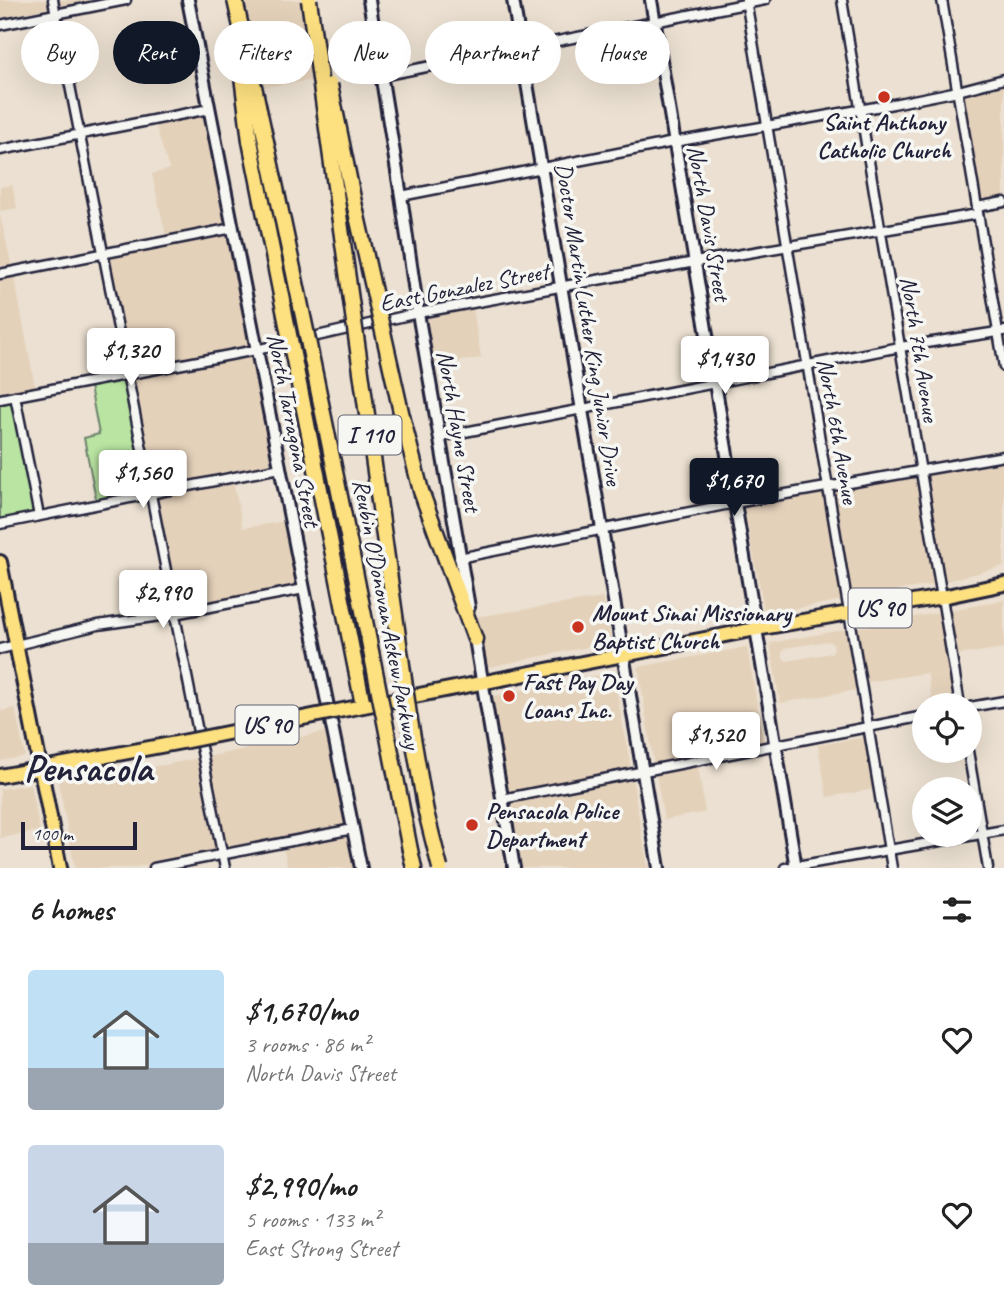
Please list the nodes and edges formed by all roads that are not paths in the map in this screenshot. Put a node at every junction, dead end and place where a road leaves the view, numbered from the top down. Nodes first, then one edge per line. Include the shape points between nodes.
1 (53, 0) edge
2 (126, 0) edge
3 (188, 0) edge
4 (234, 0) edge
5 (309, 0) edge
6 (316, 0) edge
7 (369, 0) edge
8 (513, 0) edge
9 (651, 0) edge
10 (765, 0) edge
11 (842, 0) edge
12 (942, 0) edge
13 (746, 2) edge
14 (55, 14) junction
15 (372, 21) edge
16 (517, 21) edge
17 (654, 21) edge
18 (659, 21) edge
19 (0, 25) edge
20 (1004, 79) edge
21 (382, 84) edge
22 (528, 84) edge
23 (664, 84) edge
24 (958, 91) junction
25 (209, 108) junction
26 (859, 110) junction
27 (766, 125) junction
28 (80, 134) junction
29 (674, 142) junction
30 (0, 150) edge
31 (541, 168) junction
32 (401, 196) junction
33 (1004, 202) edge
34 (978, 211) junction
35 (233, 228) junction
36 (880, 230) junction
37 (787, 246) junction
38 (103, 254) junction
39 (695, 262) junction
40 (0, 274) edge
41 (562, 288) junction
42 (418, 313) junction
43 (1001, 332) edge
44 (900, 347) junction
45 (257, 350) junction
46 (807, 366) junction
47 (1004, 367) edge
48 (127, 374) junction
49 (715, 384) junction
50 (15, 396) junction
51 (0, 399) edge
52 (582, 410) junction
53 (439, 437) junction
54 (1004, 456) edge
55 (280, 468) junction
56 (920, 471) junction
57 (828, 487) junction
58 (150, 494) junction
59 (735, 503) junction
60 (39, 516) junction
61 (0, 524) edge
62 (602, 530) junction
63 (459, 558) junction
64 (0, 562) edge
65 (1004, 584) edge
66 (304, 589) junction
67 (942, 597) junction
68 (849, 613) junction
69 (174, 614) junction
70 (756, 629) junction
71 (475, 639) junction
72 (16, 645) junction
73 (0, 649) edge
74 (624, 654) junction
75 (483, 682) junction
76 (958, 693) edge
77 (1004, 701) edge
78 (982, 705) edge
79 (356, 707) junction
80 (912, 718) edge
81 (868, 727) junction
82 (776, 746) junction
83 (41, 769) junction
84 (643, 772) junction
85 (0, 776) edge
86 (502, 799) junction
87 (353, 829) junction
88 (1004, 830) edge
89 (982, 834) joint
90 (912, 846) edge
91 (889, 850) junction
92 (222, 855) junction
93 (793, 867) edge
94 (60, 868) edge
95 (153, 868) edge
96 (225, 868) edge
97 (361, 868) edge
98 (414, 868) edge
99 (440, 868) edge
100 (514, 868) edge
101 (659, 868) edge
102 (892, 868) edge
103 (988, 868) edge

1 - 14 street
2 - 14 street
3 - 25 street, North Tarragona Street
4 - 79 highway, bridge via 250,141
4 - 98 highway, Reubin O'Donovan Askew Parkway / I 110, bridge via 318,387
5 - 99 highway, Reubin O'Donovan Askew Parkway / I 110, bridge via 409,715
6 - 71 highway, bridge via 340,136 401,412 421,491
7 - 15 street, North Hayne Street
8 - 16 street, Doctor Martin Luther King Junior Drive
9 - 17 street, North Davis Street
10 - 13 street
11 - 26 street, North 7th Avenue
12 - 24 street
13 - 18 street
13 - 27 street, North 6th Avenue
14 - 19 street
14 - 28 street
20 - 24 street
21 - 32 street, North Hayne Street
22 - 31 street, Doctor Martin Luther King Junior Drive
23 - 29 street, North Davis Street
24 - 26 street
24 - 34 street
25 - 28 street
25 - 35 street, North Tarragona Street
26 - 27 street
26 - 36 street, North 7th Avenue
27 - 29 street
27 - 37 street, North 6th Avenue
28 - 30 street
28 - 38 street
29 - 31 street
29 - 39 street, North Davis Street
31 - 32 street
31 - 41 street, Doctor Martin Luther King Junior Drive
32 - 42 street, North Hayne Street
33 - 34 street, East Gonzalez Street
34 - 36 street, East Gonzalez Street
34 - 43 street
35 - 38 street
35 - 45 street, North Tarragona Street
36 - 37 street, East Gonzalez Street
36 - 44 street, North 7th Avenue
37 - 39 street, East Gonzalez Street
37 - 46 street, North 6th Avenue
38 - 40 street
38 - 48 street
39 - 41 street, East Gonzalez Street
39 - 49 street, North Davis Street
41 - 42 street, East Gonzalez Street
41 - 52 street, Doctor Martin Luther King Junior Drive
42 - 45 street, East Gonzalez Street
42 - 53 street, North Hayne Street
43 - 44 street
43 - 47 street
44 - 46 street
44 - 56 street, North 7th Avenue
45 - 48 street, East Gonzalez Street
45 - 55 street, North Tarragona Street
46 - 49 street
46 - 57 street, North 6th Avenue
48 - 50 street, East Gonzalez Street
48 - 58 street
49 - 52 street
49 - 59 street, North Davis Street
50 - 51 street, East Gonzalez Street
50 - 60 street
52 - 53 street
52 - 62 street, Doctor Martin Luther King Junior Drive
53 - 63 street, North Hayne Street
54 - 56 street
55 - 58 street
55 - 66 street, North Tarragona Street
56 - 57 street
56 - 67 street, North 7th Avenue
57 - 59 street
57 - 68 street, North 6th Avenue
58 - 60 street
58 - 69 street
59 - 62 street
59 - 70 street, North Davis Street
60 - 61 street
62 - 63 street
62 - 74 street, Doctor Martin Luther King Junior Drive
63 - 71 street, North Hayne Street
64 - 72 main road
65 - 67 main road, US 90
66 - 69 street
66 - 87 street, North Tarragona Street
67 - 68 main road, US 90
67 - 76 street, North 7th Avenue
68 - 70 main road, US 90
68 - 81 street, North 6th Avenue
69 - 72 street via 98,625
69 - 92 street
70 - 74 main road, US 90
70 - 82 street, North Davis Street
71 - 75 street, North Hayne Street
72 - 73 street
72 - 83 main road
74 - 75 main road, US 90
74 - 84 street, Doctor Martin Luther King Junior Drive
75 - 79 main road, US 90
75 - 86 street, North Hayne Street
77 - 78 street
79 - 83 main road, US 90, bridge
80 - 81 street
81 - 82 street
81 - 91 street, North 6th Avenue
82 - 84 street
82 - 93 street, North Davis Street
83 - 85 main road, US 90
83 - 94 main road
84 - 86 street
84 - 101 street, Doctor Martin Luther King Junior Drive
86 - 100 street, North Hayne Street
87 - 92 street
87 - 97 street, North Tarragona Street
88 - 89 street
89 - 103 street
90 - 91 street
91 - 93 street
91 - 102 street, North 6th Avenue
92 - 95 street
92 - 96 street

